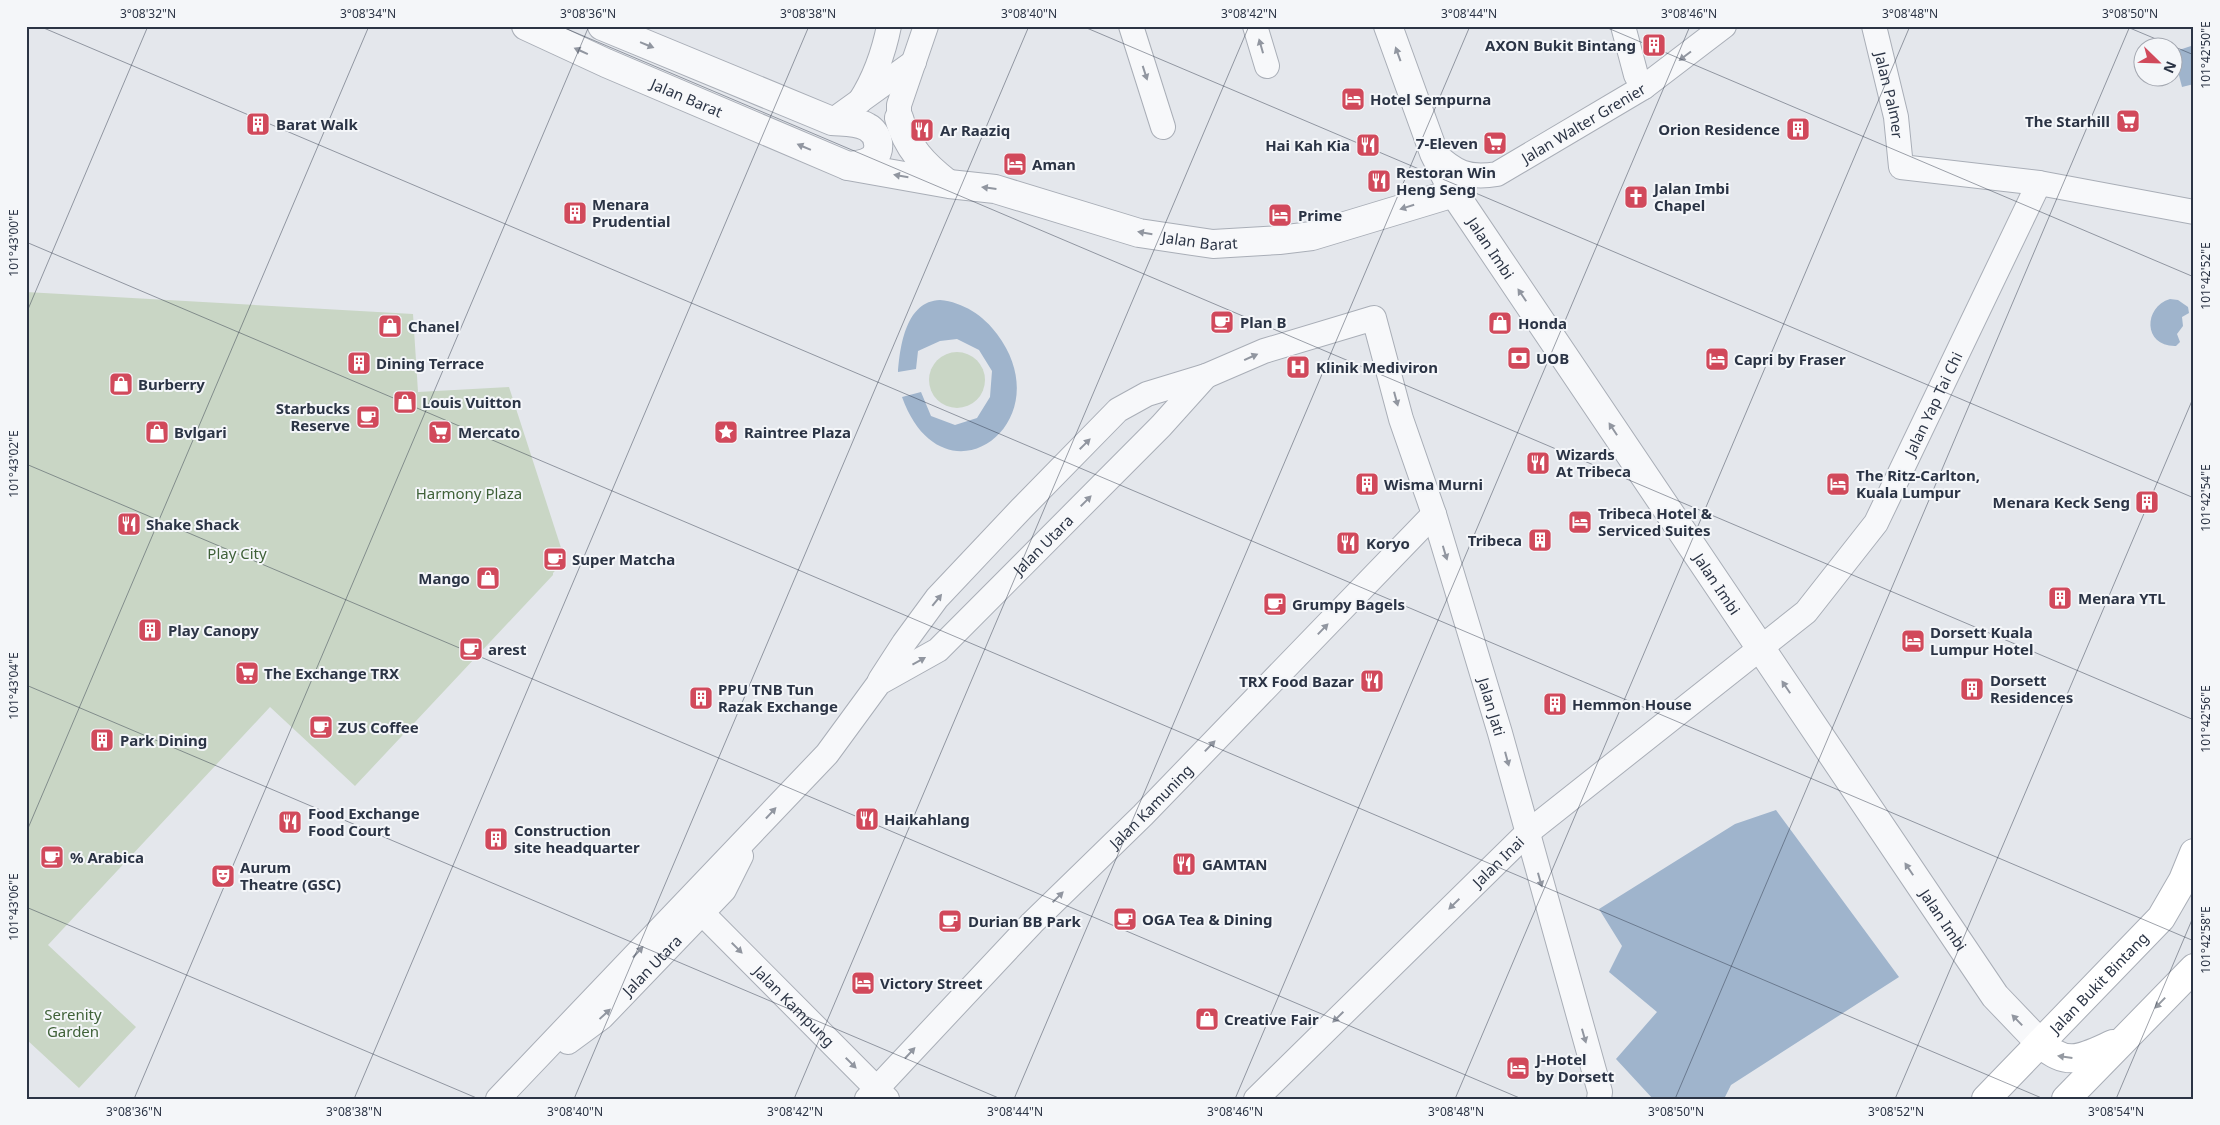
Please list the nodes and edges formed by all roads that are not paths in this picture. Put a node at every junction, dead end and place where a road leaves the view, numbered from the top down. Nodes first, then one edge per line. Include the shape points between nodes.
1 (526, 26) edge
2 (602, 26) edge
3 (926, 26) edge
4 (1130, 26) edge
5 (1255, 26) edge
6 (1388, 26) edge
7 (1623, 26) edge
8 (1724, 26) edge
9 (1874, 26) edge
10 (886, 37) edge
11 (914, 62) junction
12 (1267, 66) dead end
13 (889, 82) junction
14 (1644, 88) junction
15 (860, 102) junction
16 (899, 118) junction
17 (832, 122) junction
18 (1163, 127) dead end
19 (1434, 152) junction
20 (848, 166) junction
21 (2039, 183) junction
22 (949, 184) junction
23 (1454, 193) junction
24 (2194, 212) edge
25 (1374, 318) joint
26 (1206, 376) junction
27 (1434, 514) junction
28 (1760, 648) junction
29 (879, 683) junction
30 (752, 832) junction
31 (1527, 833) junction
32 (2194, 853) edge
33 (702, 913) junction
34 (2194, 968) edge
35 (2125, 1038) junction
36 (2040, 1043) junction
37 (523, 1073) junction
38 (877, 1096) edge
39 (498, 1099) edge
40 (1256, 1099) edge
41 (1599, 1099) edge
42 (1986, 1099) edge
43 (2066, 1099) edge

20 -> 1 street, Jalan Barat
2 -> 17 street
3 - 11 street
4 -> 18 street
12 -> 5 street
19 -> 6 street, Jalan Imbi
7 - 14 street via 1636,75
8 -> 14 street, Jalan Walter Grenier
9 - 21 street, Jalan Palmer via 1896,117 1901,167
10 - 13 street
10 - 15 street
11 - 13 street
11 - 16 street via 899,104
13 - 15 street
13 - 16 street
14 - 19 street, Jalan Walter Grenier via 1497,174 1481,177 1464,174 1448,166
15 - 17 street
16 - 22 street via 910,147
17 - 20 street via 854,122 868,127 878,142 877,153 872,159 862,165
19 - 23 street, Jalan Imbi
22 -> 20 street, Jalan Barat
21 - 24 street
21 - 28 street, Jalan Yap Tai Chi via 1876,523 1806,612
23 -> 22 street, Jalan Barat via 1312,236 1213,244 1139,233 995,189
28 -> 23 street, Jalan Imbi
26 -> 25 street, Jalan Utara via 1264,351
25 -> 27 street, Jalan Jati via 1401,418
29 -> 26 street, Jalan Utara via 938,650 1161,426
29 -> 26 street via 937,598 1118,410 1147,394
27 -> 31 street, Jalan Jati
38 -> 27 street, Jalan Kamuning via 1032,923 1143,815
28 - 31 street, Jalan Inai
36 -> 28 street, Jalan Imbi via 1995,996
30 -> 29 street, Jalan Utara via 827,754
30 - 33 street, Jalan Utara via 724,890
37 -> 30 street, Jalan Utara
31 -> 40 street, Jalan Inai
31 -> 41 street, Jalan Jati via 1600,1092
32 - 36 main road, Jalan Bukit Bintang via 2184,880 2161,918
37 -> 33 street, Jalan Utara via 602,1018
33 -> 38 street, Jalan Kampung
34 -> 35 main road
35 -> 36 main road via 2077,1059 2054,1056
35 - 43 main road
36 - 42 main road, Jalan Bukit Bintang
37 - 39 street, Jalan Utara

